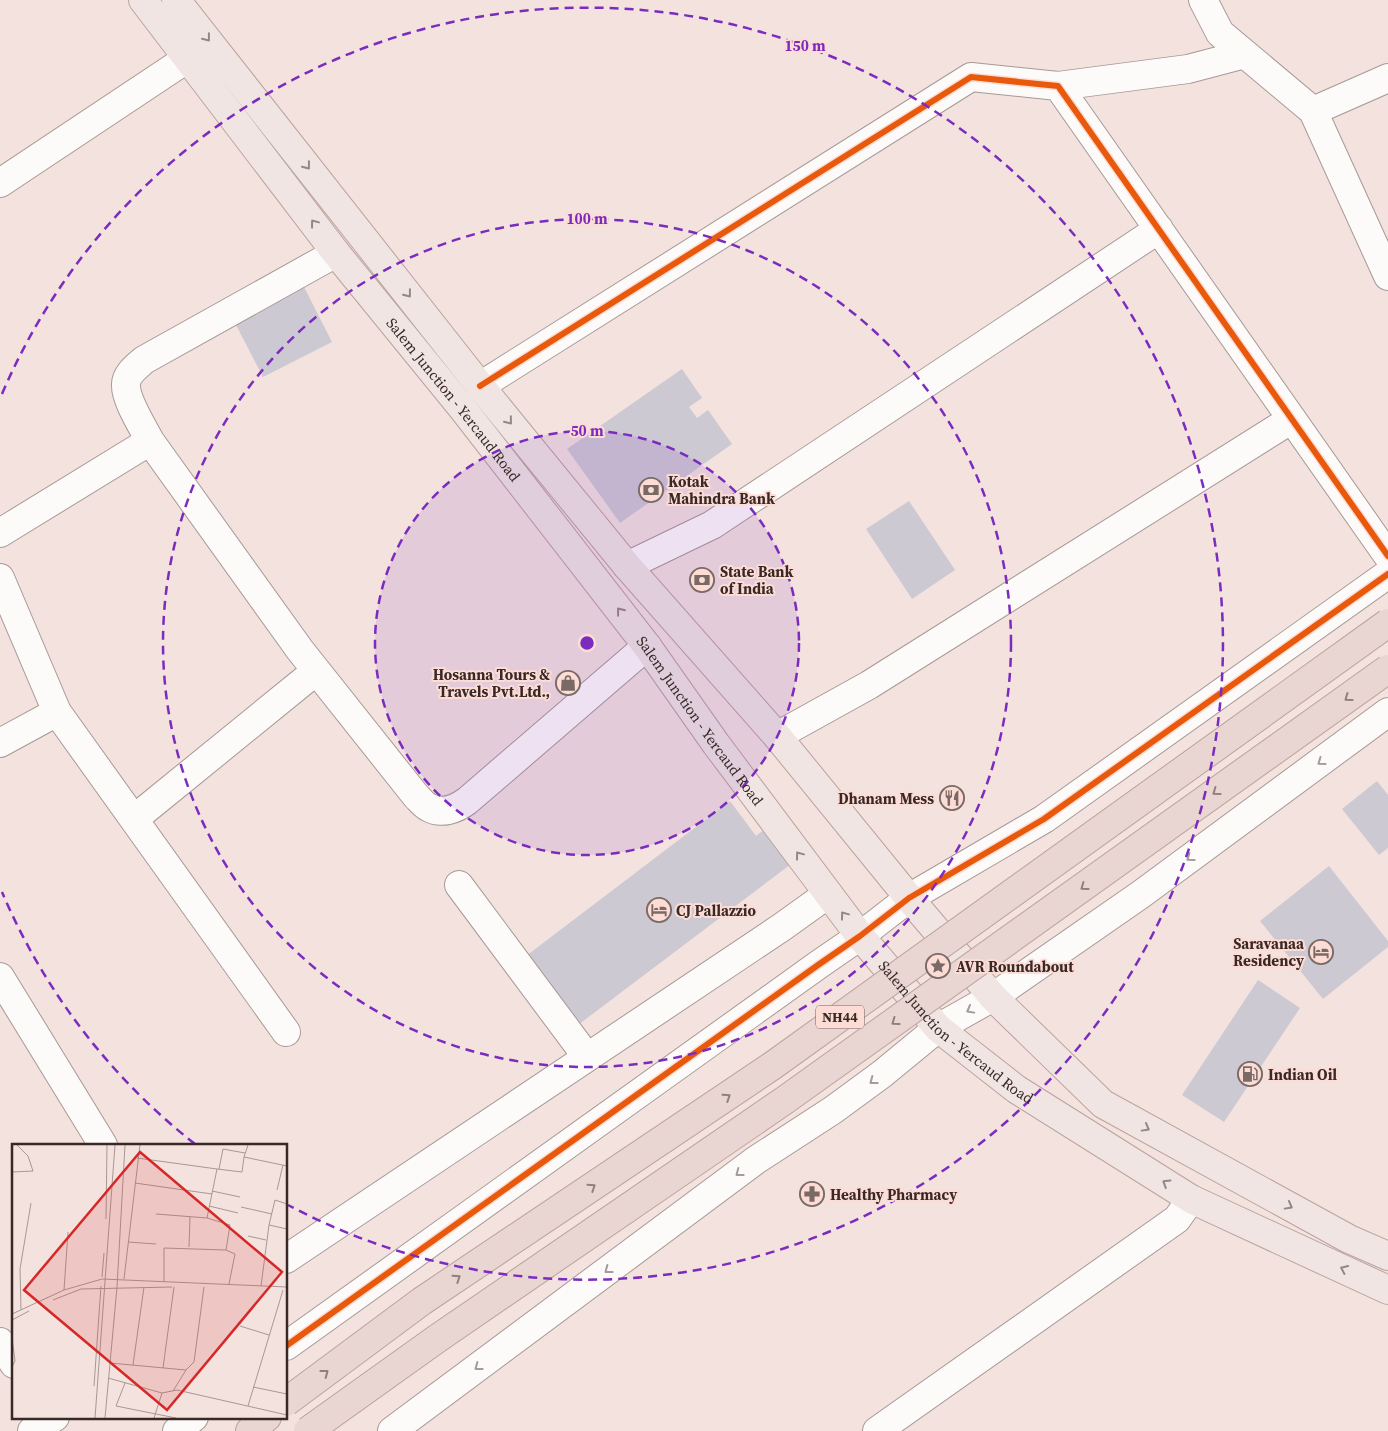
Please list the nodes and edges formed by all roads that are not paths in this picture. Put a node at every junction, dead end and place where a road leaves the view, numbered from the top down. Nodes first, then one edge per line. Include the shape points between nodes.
1 (143, 0) edge
2 (176, 0) edge
3 (1203, 0) edge
4 (1245, 54) junction
5 (188, 58) junction
6 (1388, 78) edge
7 (1058, 86) junction
8 (1313, 111) junction
9 (0, 183) edge
10 (1158, 229) junction
11 (336, 253) junction
12 (1388, 276) edge
13 (480, 386) junction
14 (1292, 420) junction
15 (150, 441) junction
16 (0, 533) edge
17 (1388, 556) edge
18 (627, 566) junction
19 (1388, 574) edge
20 (0, 578) edge
21 (1388, 623) edge
22 (647, 646) junction
23 (1388, 669) edge
24 (316, 671) junction
25 (57, 712) junction
26 (1388, 712) edge
27 (777, 736) junction
28 (0, 743) edge
29 (134, 819) junction
30 (459, 885) dead end
31 (828, 894) junction
32 (910, 898) junction
33 (860, 936) junction
34 (0, 978) edge
35 (994, 997) junction
36 (938, 1028) junction
37 (286, 1032) dead end
38 (587, 1057) junction
39 (102, 1144) edge
40 (1191, 1199) junction
41 (1388, 1256) edge
42 (288, 1258) edge
43 (1388, 1290) edge
44 (0, 1342) edge
45 (288, 1345) edge
46 (12, 1361) edge
47 (288, 1401) edge
48 (193, 1418) edge
49 (266, 1418) edge
50 (177, 1431) edge
51 (250, 1431) edge
52 (308, 1431) edge
53 (392, 1431) edge
54 (877, 1431) edge

1 - 5 main road, Salem Junction - Yercaud Road
2 -> 13 main road
3 - 4 street via 1220,33
4 - 7 street via 1188,69
4 - 8 street
5 - 9 street
11 -> 5 main road, Salem Junction - Yercaud Road
6 - 8 street
7 - 10 street
7 - 13 street via 971,77
8 - 12 street
10 - 14 street
10 - 18 street via 712,525
11 - 15 street via 144,360 132,370 125,384 129,400
22 -> 11 main road, Salem Junction - Yercaud Road via 463,409
13 -> 18 main road
14 - 17 street
14 - 27 street via 869,685
15 - 16 street
15 - 24 street
18 - 27 main road
19 - 32 street via 1044,819
20 - 25 street
47 -> 21 highway, NH44, bridge via 422,1301 772,1066
22 - 24 street via 467,801 447,811 430,808 416,796
31 -> 22 main road, Salem Junction - Yercaud Road
23 -> 52 highway, NH44, bridge via 786,1100
24 - 29 street
25 - 28 street
25 - 29 street
26 -> 35 street via 1140,896
27 - 32 main road
29 - 37 street
30 - 38 street
33 -> 31 main road, Salem Junction - Yercaud Road
31 - 38 street
32 - 33 street
32 - 35 main road
33 - 36 main road, Salem Junction - Yercaud Road
33 - 45 street
34 - 39 street
35 -> 36 street
35 -> 41 main road via 1104,1104 1349,1240
40 -> 36 main road, Salem Junction - Yercaud Road via 1016,1089
36 -> 53 street via 882,1074 756,1160
38 - 42 street
43 -> 40 main road, Salem Junction - Yercaud Road
40 - 54 street via 1177,1219
44 - 46 street
48 - 50 street
49 - 51 highway

